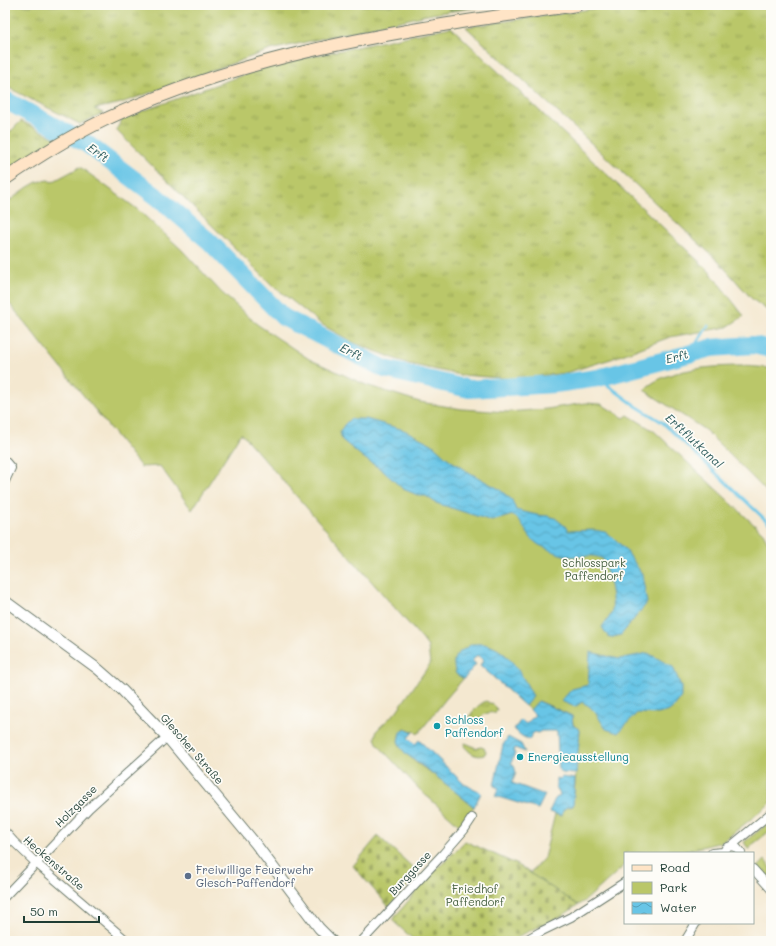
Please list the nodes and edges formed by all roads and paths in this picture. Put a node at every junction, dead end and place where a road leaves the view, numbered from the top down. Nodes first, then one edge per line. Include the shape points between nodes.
1 (577, 5) edge
2 (5, 179) edge
3 (5, 460) edge
4 (5, 481) edge
5 (5, 601) edge
6 (167, 737) junction
7 (771, 813) edge
8 (472, 818) dead end
9 (5, 832) edge
10 (731, 846) junction
11 (724, 852) edge
12 (740, 852) edge
13 (36, 863) junction
14 (754, 870) edge
15 (624, 883) edge
16 (771, 889) edge
17 (5, 896) edge
18 (695, 924) edge
19 (127, 941) edge
20 (332, 941) edge
21 (362, 941) edge
22 (524, 941) edge
23 (685, 941) edge

1 - 2 main road via 454,22 360,39 270,60 197,82 96,124 52,148
3 - 4 street via 11,468
5 - 6 street, Glescher Straße via 98,669
6 - 13 street, Holzgasse via 89,808
6 - 20 street, Glescher Straße
7 - 10 street
8 - 21 street, Burggasse via 443,854
9 - 13 street, Heckenstraße
10 - 11 street
10 - 12 street
13 - 17 street, Holzgasse
13 - 19 street, Heckenstraße
14 - 16 street
15 - 22 street via 571,917
18 - 23 street

